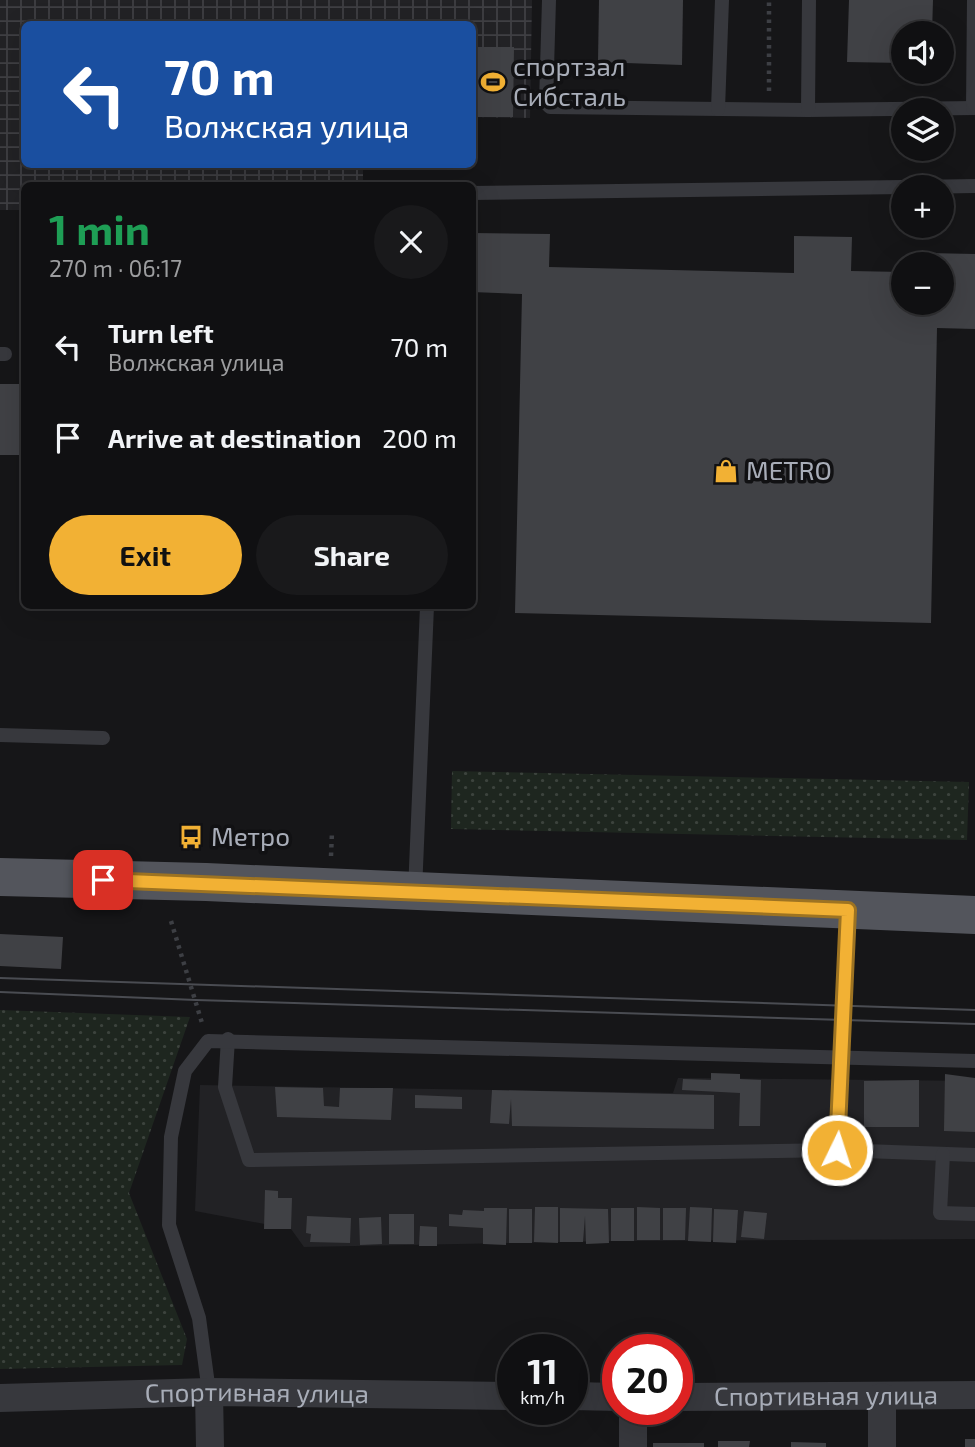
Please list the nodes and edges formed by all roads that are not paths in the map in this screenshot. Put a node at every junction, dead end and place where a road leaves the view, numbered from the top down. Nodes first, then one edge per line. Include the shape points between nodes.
1 (549, 0) edge
2 (722, 0) edge
3 (809, 0) edge
4 (974, 0) edge
5 (718, 108) junction
6 (974, 108) edge
7 (807, 110) junction
8 (891, 187) edge
9 (954, 187) edge
10 (975, 187) edge
11 (476, 193) edge
12 (426, 609) edge
13 (0, 736) edge
14 (103, 738) dead end
15 (0, 877) edge
16 (415, 892) junction
17 (848, 910) junction
18 (975, 915) edge
19 (228, 1039) junction
20 (844, 1056) junction
21 (975, 1061) edge
22 (837, 1150) junction
23 (943, 1154) junction
24 (975, 1155) edge
25 (975, 1214) edge
26 (209, 1392) junction
27 (497, 1395) edge
28 (975, 1395) edge
29 (693, 1397) edge
30 (882, 1397) junction
31 (0, 1398) edge
32 (633, 1425) edge
33 (210, 1447) edge
34 (633, 1447) edge
35 (882, 1447) edge

1 - 5 lane via 546,103 550,107
2 - 5 lane
3 - 7 lane
4 - 6 lane
5 - 7 lane
6 - 7 lane
8 - 11 lane
9 - 10 lane
12 - 16 lane
13 - 14 lane
15 - 16 main road
16 - 17 main road
17 - 18 main road
17 - 20 lane
19 - 20 lane
19 - 22 lane via 225,1087 249,1160
19 - 26 lane via 208,1041 185,1071 171,1137 169,1225 199,1318
20 - 21 lane
20 - 22 lane
22 - 23 lane
23 - 24 lane
23 - 25 lane via 940,1213
26 - 27 street, Спортивная улица
26 - 31 street, Спортивная улица
26 - 33 street
28 - 30 street, Спортивная улица
29 - 30 street, Спортивная улица
30 - 35 street
32 - 34 street

